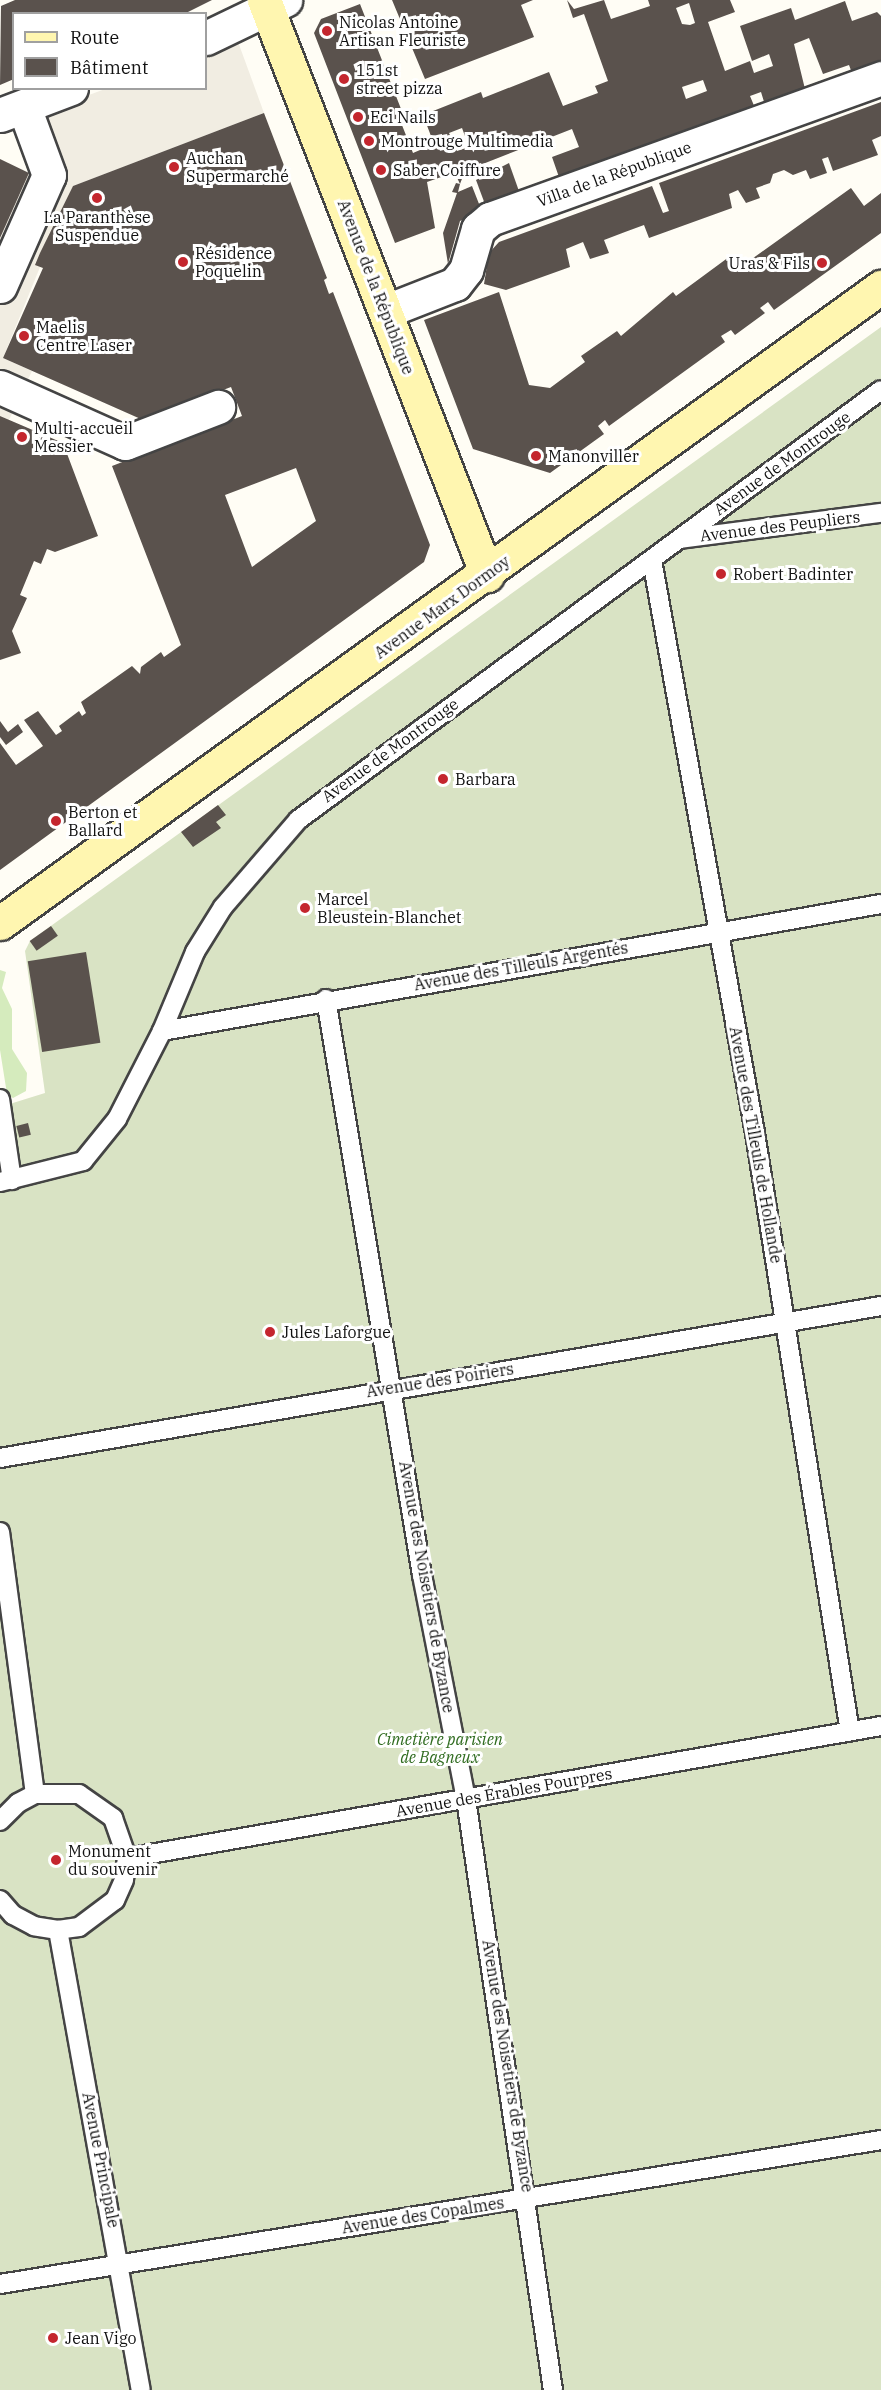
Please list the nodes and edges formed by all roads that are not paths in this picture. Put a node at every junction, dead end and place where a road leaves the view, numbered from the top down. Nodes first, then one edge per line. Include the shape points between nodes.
1 (272, 3) edge
2 (207, 37) edge
3 (881, 78) edge
4 (67, 90) edge
5 (17, 113) edge
6 (0, 286) edge
7 (881, 287) edge
8 (386, 311) junction
9 (0, 387) edge
10 (881, 390) edge
11 (218, 407) dead end
12 (881, 513) edge
13 (679, 540) junction
14 (652, 560) junction
15 (487, 575) junction
16 (881, 904) edge
17 (0, 923) edge
18 (718, 933) junction
19 (326, 999) junction
20 (162, 1031) junction
21 (0, 1100) edge
22 (6, 1181) edge
23 (881, 1306) edge
24 (786, 1323) junction
25 (394, 1387) junction
26 (0, 1458) edge
27 (0, 1532) edge
28 (881, 1726) edge
29 (850, 1732) junction
30 (35, 1794) junction
31 (466, 1799) junction
32 (0, 1821) edge
33 (127, 1858) junction
34 (0, 1900) edge
35 (58, 1930) junction
36 (881, 2140) edge
37 (528, 2198) junction
38 (120, 2263) junction
39 (0, 2284) edge
40 (141, 2390) edge
41 (553, 2390) edge

1 - 2 street
1 - 8 main road, Avenue de la République
3 - 8 street, Villa de la République via 490,219 478,229 466,270 455,284
4 - 5 street
5 - 6 street via 49,175
7 - 15 main road, Avenue Marx Dormoy
8 - 15 main road, Avenue de la République
9 - 11 street via 125,443
10 - 13 lane, Avenue de Montrouge
12 - 13 lane, Avenue des Peupliers
13 - 14 lane, Avenue de Montrouge
14 - 18 lane, Avenue des Tilleuls de Hollande
14 - 20 lane, Avenue de Montrouge via 298,820 223,907 195,952
15 - 17 main road, Avenue Marx Dormoy
16 - 18 lane, Avenue des Tilleuls Argentés
18 - 19 lane, Avenue des Tilleuls Argentés
18 - 24 lane, Avenue des Tilleuls de Hollande
19 - 20 lane, Avenue des Tilleuls Argentés
19 - 25 lane, Avenue des Noisetiers de Byzance
20 - 22 lane, Avenue de Montrouge via 117,1119 83,1161
21 - 22 lane
23 - 24 lane, Avenue des Poiriers
24 - 25 lane, Avenue des Poiriers
24 - 29 lane, Avenue des Tilleuls de Hollande
25 - 26 lane, Avenue des Poiriers
25 - 31 lane, Avenue des Noisetiers de Byzance via 422,1575
27 - 30 lane
28 - 29 lane, Avenue des Érables Pourpres
29 - 31 lane, Avenue des Érables Pourpres
30 - 32 lane via 18,1803
30 - 33 lane via 57,1790 98,1803 113,1818
31 - 33 lane, Avenue des Érables Pourpres
31 - 37 lane, Avenue des Noisetiers de Byzance
33 - 35 lane via 124,1880 115,1900 99,1916
34 - 35 lane via 13,1915 34,1926
35 - 38 lane, Avenue Principale
36 - 37 lane, Avenue des Copalmes
37 - 38 lane, Avenue des Copalmes
37 - 41 lane, Avenue des Noisetiers de Byzance
38 - 39 lane, Avenue des Copalmes
38 - 40 lane, Avenue Principale

